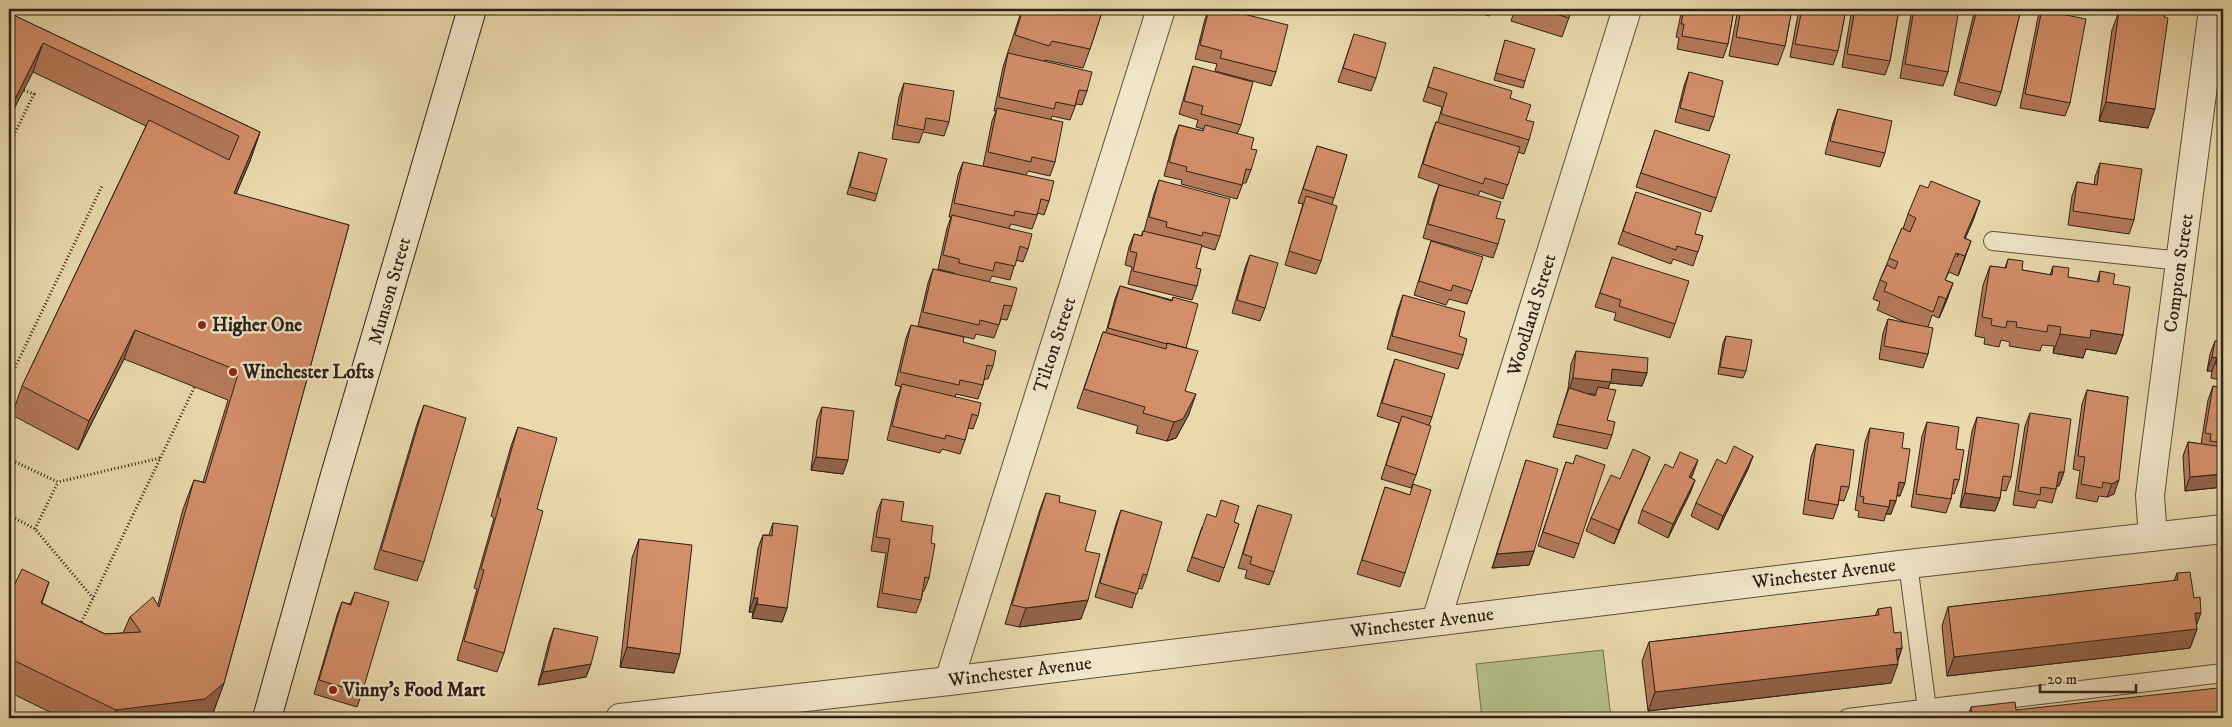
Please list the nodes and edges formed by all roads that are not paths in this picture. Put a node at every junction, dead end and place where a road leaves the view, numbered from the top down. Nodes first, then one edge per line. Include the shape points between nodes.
1 (472, 9) edge
2 (1160, 9) edge
3 (1628, 9) edge
4 (2213, 9) edge
5 (1994, 241) dead end
6 (2181, 261) junction
7 (2223, 529) edge
8 (2154, 537) junction
9 (1908, 564) junction
10 (1436, 621) junction
11 (2223, 673) edge
12 (949, 681) junction
13 (1927, 709) junction
14 (267, 718) edge
15 (620, 718) edge
16 (1848, 718) edge

1 - 14 street, Munson Street
2 - 12 street, Tilton Street
3 - 10 street, Woodland Street
4 - 6 street, Compton Street
5 - 6 lane
6 - 8 street, Compton Street via 2151,488
7 - 8 street, Winchester Avenue
8 - 9 street, Winchester Avenue
9 - 10 street, Winchester Avenue
9 - 13 lane
10 - 12 street, Winchester Avenue
11 - 13 lane
12 - 15 street, Winchester Avenue
13 - 16 lane

